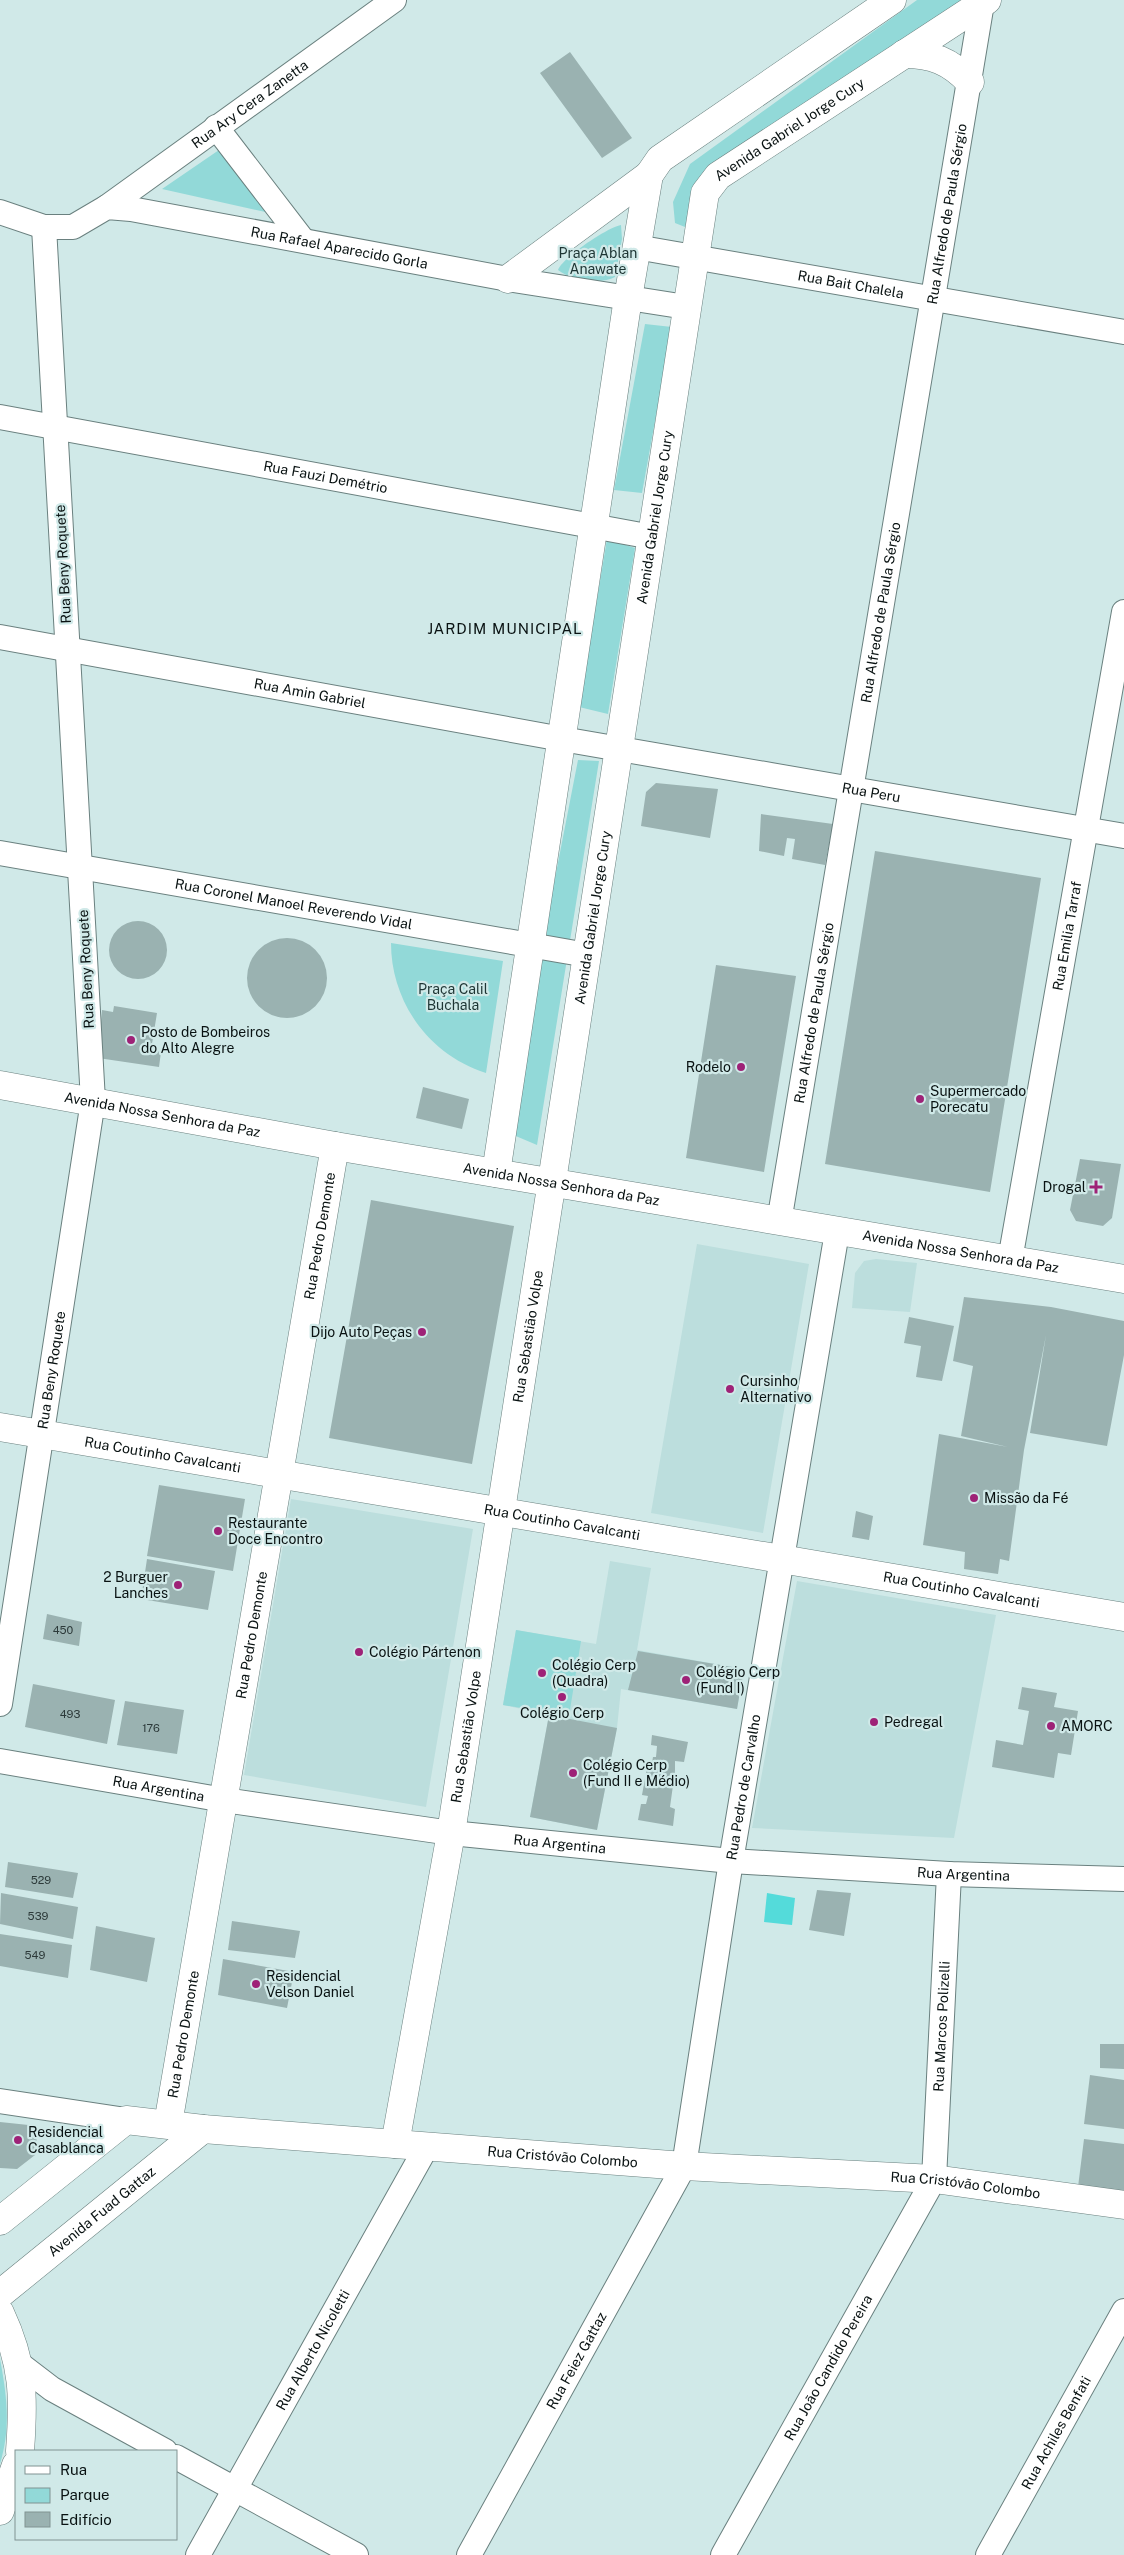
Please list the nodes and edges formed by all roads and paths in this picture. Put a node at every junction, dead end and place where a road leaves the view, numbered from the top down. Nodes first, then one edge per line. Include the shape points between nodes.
1 (394, 0) edge
2 (892, 0) edge
3 (984, 2) edge
4 (904, 54) junction
5 (970, 82) junction
6 (216, 127) junction
7 (649, 175) junction
8 (107, 207) junction
9 (0, 212) edge
10 (44, 227) junction
11 (302, 239) junction
12 (636, 247) junction
13 (694, 257) junction
14 (508, 278) junction
15 (628, 298) junction
16 (934, 299) junction
17 (686, 307) junction
18 (1124, 332) edge
19 (0, 416) edge
20 (55, 427) junction
21 (593, 526) junction
22 (652, 537) junction
23 (1124, 612) edge
24 (0, 637) edge
25 (68, 649) junction
26 (562, 739) junction
27 (619, 748) junction
28 (852, 788) junction
29 (1086, 829) junction
30 (1124, 836) edge
31 (0, 853) edge
32 (80, 868) junction
33 (529, 945) junction
34 (587, 956) junction
35 (0, 1085) edge
36 (93, 1101) junction
37 (335, 1146) junction
38 (496, 1173) junction
39 (553, 1182) junction
40 (779, 1222) junction
41 (836, 1232) junction
42 (1010, 1260) junction
43 (1124, 1279) edge
44 (0, 1427) edge
45 (42, 1434) junction
46 (279, 1474) junction
47 (501, 1513) junction
48 (781, 1560) junction
49 (1124, 1616) edge
50 (5, 1642) edge
51 (0, 1704) edge
52 (0, 1761) edge
53 (224, 1800) junction
54 (451, 1833) junction
55 (730, 1861) junction
56 (949, 1874) junction
57 (1124, 1879) edge
58 (0, 2101) edge
59 (126, 2120) junction
60 (168, 2124) junction
61 (203, 2129) junction
62 (394, 2144) junction
63 (427, 2146) junction
64 (684, 2166) junction
65 (934, 2179) junction
66 (1124, 2205) edge
67 (0, 2221) edge
68 (0, 2294) edge
69 (1124, 2312) edge
70 (0, 2313) edge
71 (18, 2363) junction
72 (52, 2390) junction
73 (24, 2400) junction
74 (20, 2450) edge
75 (163, 2450) edge
76 (178, 2458) edge
77 (15, 2467) edge
78 (235, 2489) junction
79 (0, 2511) edge
80 (198, 2555) edge
81 (356, 2555) edge
82 (469, 2555) edge
83 (723, 2555) edge
84 (988, 2555) edge

1 - 6 street, Rua Ary Cera Zanetta
2 - 7 main road via 660,159
3 - 4 main road, Avenida Gabriel Jorge Cury
3 - 5 street, Rua Alfredo de Paula Sérgio
4 - 5 main road via 941,58
4 - 13 main road, Avenida Gabriel Jorge Cury via 718,176 705,193
5 - 16 street, Rua Alfredo de Paula Sérgio
6 - 8 street, Rua Ary Cera Zanetta
6 - 11 street
7 - 12 main road
7 - 14 main road
8 - 10 street via 73,227
8 - 11 street, Rua Rafael Aparecido Gorla
9 - 10 street
10 - 20 street, Rua Beny Roquete
11 - 14 street, Rua Rafael Aparecido Gorla
12 - 13 street, Rua Bait Chalela
12 - 15 main road
13 - 16 street, Rua Bait Chalela
13 - 17 main road, Avenida Gabriel Jorge Cury
14 - 15 street, Rua Rafael Aparecido Gorla
15 - 17 street, Rua Rafael Aparecido Gorla
15 - 21 main road
16 - 18 street, Rua Bait Chalela
16 - 28 street, Rua Alfredo de Paula Sérgio
17 - 22 main road, Avenida Gabriel Jorge Cury
19 - 20 street, Rua Fauzi Demétrio
20 - 21 street, Rua Fauzi Demétrio
20 - 25 street, Rua Beny Roquete
21 - 22 street, Rua Fauzi Demétrio
21 - 26 main road
22 - 27 main road, Avenida Gabriel Jorge Cury
23 - 29 street, Rua Emilia Tarraf
24 - 25 street, Rua Amin Gabriel
25 - 26 street, Rua Amin Gabriel
25 - 32 street, Rua Beny Roquete
26 - 27 street, Rua Amin Gabriel
26 - 33 main road
27 - 28 street, Rua Peru
27 - 34 main road, Avenida Gabriel Jorge Cury
28 - 29 street, Rua Peru
28 - 40 street, Rua Alfredo de Paula Sérgio
29 - 30 street, Rua Peru
29 - 42 street, Rua Emilia Tarraf
31 - 32 street, Rua Coronel Manoel Reverendo Vidal
32 - 33 street, Rua Coronel Manoel Reverendo Vidal
32 - 36 street, Rua Beny Roquete
33 - 34 street, Rua Coronel Manoel Reverendo Vidal
33 - 38 main road
34 - 39 main road, Avenida Gabriel Jorge Cury
35 - 36 main road, Avenida Nossa Senhora da Paz
36 - 37 main road, Avenida Nossa Senhora da Paz
36 - 45 street, Rua Beny Roquete
37 - 38 main road, Avenida Nossa Senhora da Paz
37 - 46 main road, Rua Pedro Demonte
38 - 39 main road, Avenida Nossa Senhora da Paz
39 - 40 main road, Avenida Nossa Senhora da Paz
39 - 47 main road, Rua Sebastião Volpe
40 - 41 main road, Avenida Nossa Senhora da Paz
41 - 42 main road, Avenida Nossa Senhora da Paz
41 - 48 street, Rua Pedro de Carvalho
42 - 43 main road, Avenida Nossa Senhora da Paz
44 - 45 main road, Rua Coutinho Cavalcanti
45 - 46 main road, Rua Coutinho Cavalcanti
45 - 50 street, Rua Beny Roquete
46 - 47 main road, Rua Coutinho Cavalcanti
46 - 53 main road, Rua Pedro Demonte
47 - 48 main road, Rua Coutinho Cavalcanti
47 - 54 main road, Rua Sebastião Volpe
48 - 49 main road, Rua Coutinho Cavalcanti
48 - 55 street, Rua Pedro de Carvalho
50 - 51 street, Rua Beny Roquete
52 - 53 street, Rua Argentina
53 - 54 street, Rua Argentina
53 - 60 main road, Rua Pedro Demonte
54 - 55 street, Rua Argentina
54 - 62 main road, Rua Sebastião Volpe
55 - 56 street, Rua Argentina
55 - 64 street, Rua Pedro de Carvalho
56 - 57 street, Rua Argentina
56 - 65 street, Rua Marcos Polizelli
58 - 59 street, Rua Cristóvão Colombo
59 - 60 main road, Rua Cristóvão Colombo
59 - 67 main road
60 - 61 main road, Rua Cristóvão Colombo
61 - 62 main road, Rua Cristóvão Colombo
61 - 68 main road, Avenida Fuad Gattaz
62 - 63 main road, Rua Cristóvão Colombo
63 - 64 main road, Rua Cristóvão Colombo
63 - 78 street, Rua Alberto Nicoletti
64 - 65 main road, Rua Cristóvão Colombo
64 - 82 street, Rua Feiez Gattaz
65 - 66 main road, Rua Cristóvão Colombo
65 - 83 street, Rua João Candido Pereira
69 - 84 street, Rua Achiles Benfati
70 - 71 main road
71 - 72 street
71 - 73 main road
72 - 73 street
72 - 75 street
73 - 74 main road
76 - 78 street
77 - 79 main road
78 - 80 street, Rua Alberto Nicoletti
78 - 81 street

